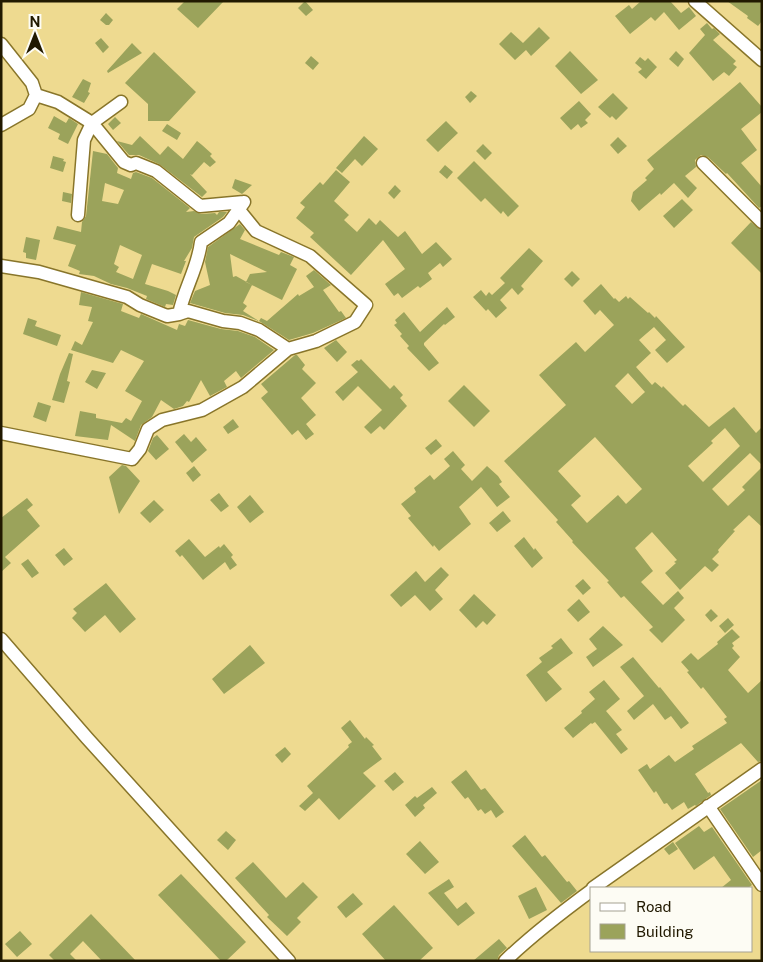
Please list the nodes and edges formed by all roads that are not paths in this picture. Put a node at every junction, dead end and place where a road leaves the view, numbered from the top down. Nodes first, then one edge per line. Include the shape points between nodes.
1 (695, 1) edge
2 (1, 44) edge
3 (762, 60) edge
4 (36, 96) junction
5 (121, 102) dead end
6 (92, 123) junction
7 (1, 125) edge
8 (703, 163) dead end
9 (238, 210) junction
10 (78, 215) dead end
11 (762, 222) edge
12 (1, 266) edge
13 (179, 314) junction
14 (288, 349) junction
15 (1, 433) edge
16 (1, 639) edge
17 (762, 768) edge
18 (708, 806) junction
19 (762, 885) edge
20 (596, 887) edge
21 (590, 891) edge
22 (289, 961) edge
23 (505, 961) edge

1 - 3 street
2 - 4 street via 32,83
4 - 6 street via 58,102
4 - 7 street via 30,109
5 - 6 street
6 - 9 street via 124,162 156,171 200,206 244,202
6 - 10 street via 84,140
8 - 11 street
9 - 13 street via 229,223 202,242
9 - 14 street via 256,231 310,256 366,305 355,322 316,341
12 - 13 street via 39,272 127,297 167,316
13 - 14 street via 188,311 240,323 259,330
14 - 15 street via 243,387 202,410 162,420 148,429 132,459
16 - 22 street
17 - 18 street
18 - 19 street
18 - 20 street
21 - 23 street

